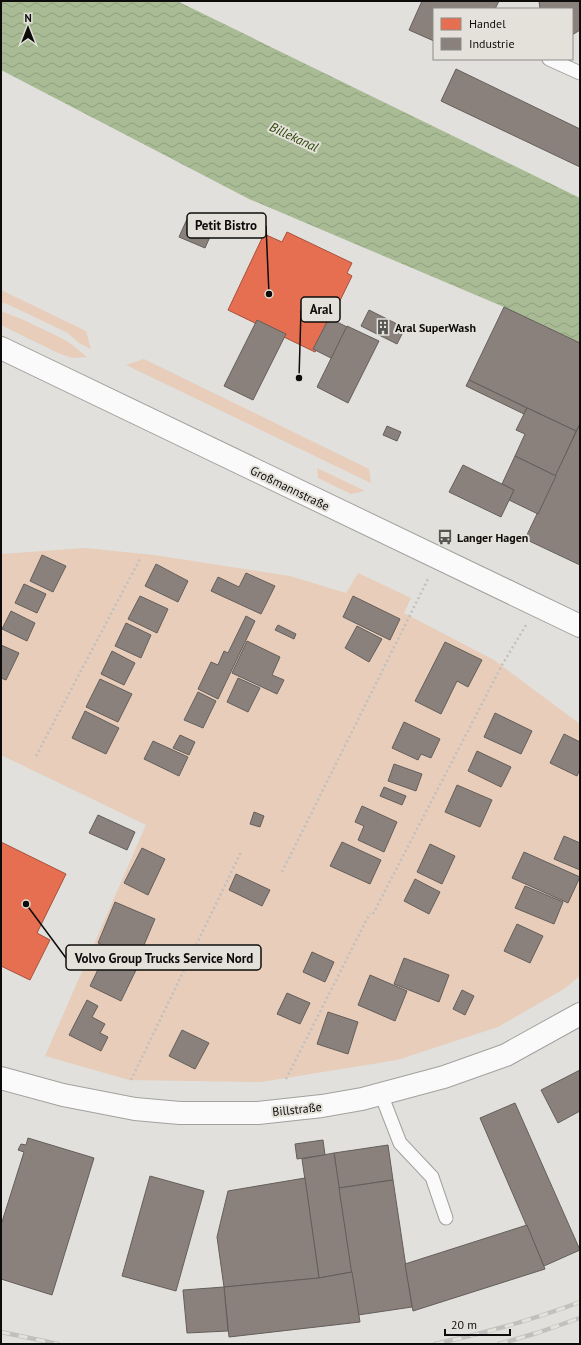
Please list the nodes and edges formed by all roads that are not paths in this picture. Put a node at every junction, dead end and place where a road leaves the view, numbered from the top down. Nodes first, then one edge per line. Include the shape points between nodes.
1 (551, 60) edge
2 (580, 74) edge
3 (1, 348) edge
4 (580, 626) edge
5 (580, 1014) edge
6 (1, 1078) edge
7 (381, 1094) junction
8 (446, 1218) dead end

1 - 2 lane
3 - 4 main road, Großmannstraße
5 - 7 main road, Billstraße via 506,1054 444,1077
6 - 7 main road, Billstraße via 63,1095 135,1109 180,1113 258,1113 322,1106
7 - 8 lane via 400,1143 432,1177

